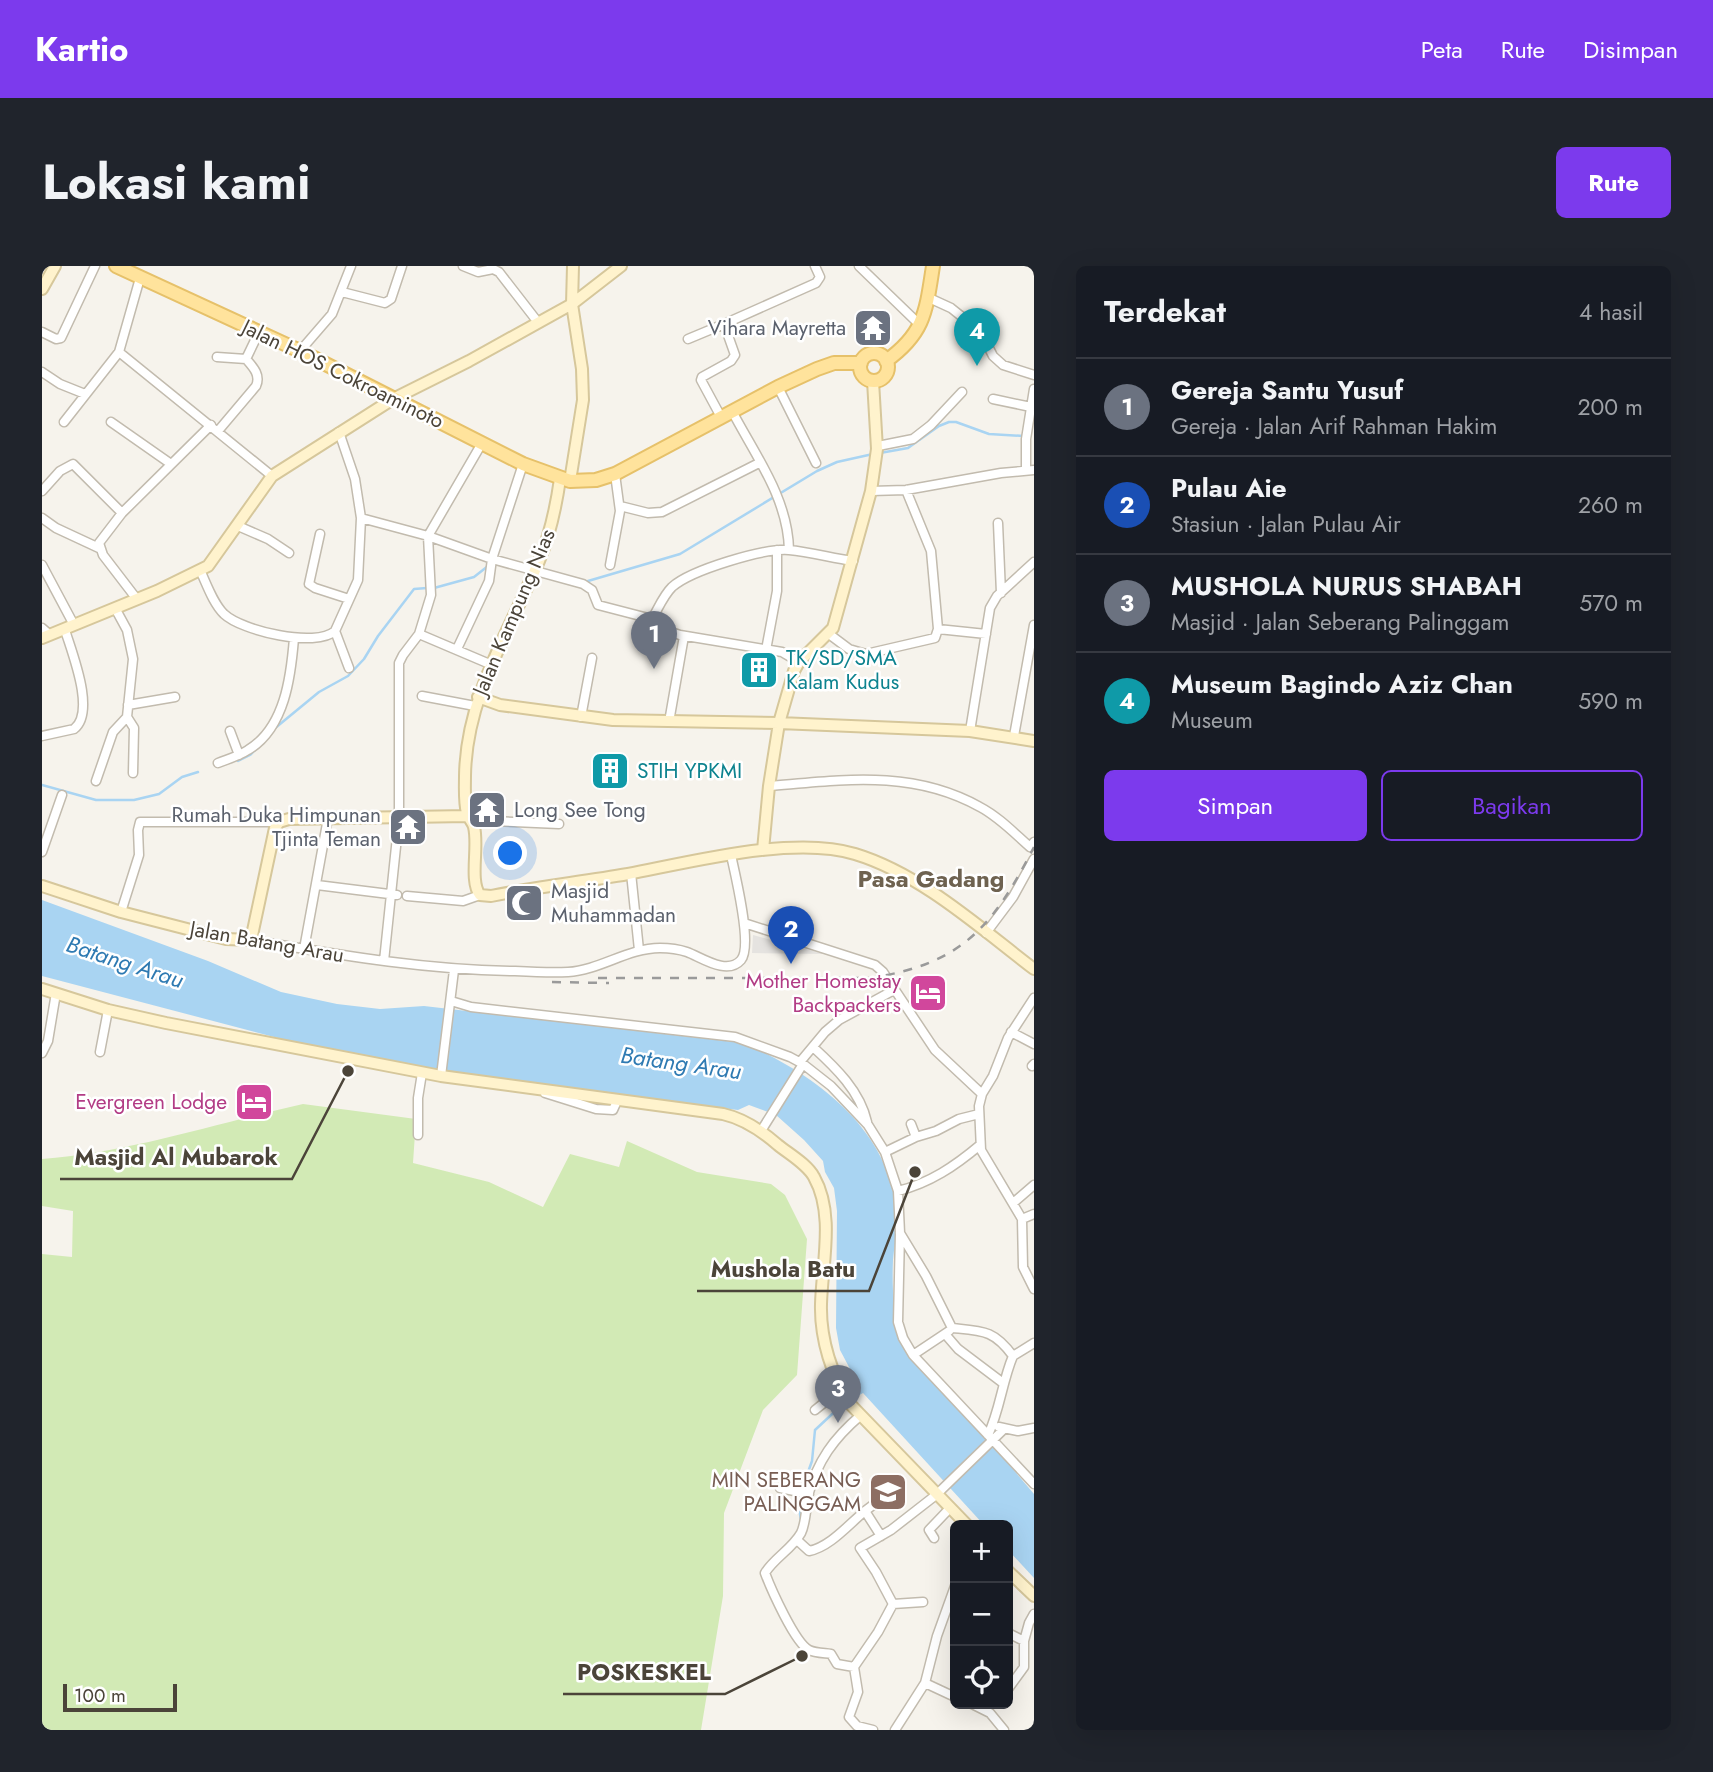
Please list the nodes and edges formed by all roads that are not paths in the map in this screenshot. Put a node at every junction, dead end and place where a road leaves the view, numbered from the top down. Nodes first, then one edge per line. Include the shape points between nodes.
1 (55, 266) edge
2 (95, 266) edge
3 (116, 266) edge
4 (351, 266) edge
5 (402, 266) edge
6 (463, 266) edge
7 (573, 266) edge
8 (621, 266) edge
9 (815, 266) edge
10 (859, 266) edge
11 (933, 266) edge
12 (494, 267) edge
13 (140, 278) junction
14 (42, 289) edge
15 (342, 292) junction
16 (928, 297) junction
17 (572, 304) junction
18 (537, 321) junction
19 (724, 324) junction
20 (920, 325) junction
21 (42, 332) edge
22 (259, 332) junction
23 (688, 338) dead end
24 (300, 351) junction
25 (118, 352) junction
26 (217, 357) dead end
27 (246, 359) junction
28 (886, 361) junction
29 (861, 363) junction
30 (42, 372) edge
31 (1034, 375) edge
32 (873, 381) junction
33 (778, 387) junction
34 (1034, 389) edge
35 (962, 392) dead end
36 (85, 394) junction
37 (393, 399) junction
38 (993, 399) dead end
39 (1031, 407) junction
40 (726, 414) junction
41 (64, 422) dead end
42 (110, 422) dead end
43 (215, 428) junction
44 (340, 432) junction
45 (482, 443) junction
46 (877, 451) junction
47 (759, 463) junction
48 (816, 463) dead end
49 (171, 464) junction
50 (523, 464) junction
51 (1030, 470) edge
52 (615, 474) junction
53 (272, 476) junction
54 (565, 480) junction
55 (906, 490) junction
56 (42, 491) edge
57 (871, 491) junction
58 (620, 506) junction
59 (122, 513) junction
60 (42, 518) edge
61 (361, 518) junction
62 (998, 523) dead end
63 (238, 526) junction
64 (320, 534) dead end
65 (428, 536) junction
66 (99, 548) junction
67 (777, 550) junction
68 (789, 550) junction
69 (289, 553) dead end
70 (492, 559) junction
71 (853, 561) junction
72 (1034, 562) edge
73 (42, 565) edge
74 (610, 565) dead end
75 (200, 570) junction
76 (534, 570) junction
77 (1001, 593) junction
78 (136, 598) junction
79 (349, 599) junction
80 (115, 607) junction
81 (652, 619) junction
82 (1034, 625) edge
83 (69, 628) junction
84 (937, 629) junction
85 (335, 631) junction
86 (45, 634) edge
87 (419, 634) junction
88 (829, 634) junction
89 (986, 634) junction
90 (684, 636) junction
91 (294, 638) junction
92 (457, 649) junction
93 (766, 650) junction
94 (592, 658) dead end
95 (799, 662) junction
96 (492, 665) junction
97 (349, 668) dead end
98 (422, 695) dead end
99 (175, 697) dead end
100 (476, 701) junction
101 (128, 705) junction
102 (127, 717) junction
103 (580, 717) junction
104 (669, 722) junction
105 (779, 723) junction
106 (970, 731) junction
107 (230, 732) dead end
108 (42, 736) edge
109 (1014, 736) junction
110 (1034, 741) edge
111 (239, 755) junction
112 (218, 763) dead end
113 (132, 773) dead end
114 (96, 780) dead end
115 (769, 786) junction
116 (62, 795) dead end
117 (328, 818) junction
118 (400, 818) junction
119 (469, 818) junction
120 (279, 822) junction
121 (559, 824) dead end
122 (1034, 842) edge
123 (763, 850) junction
124 (42, 852) edge
125 (731, 855) junction
126 (1034, 859) edge
127 (1028, 870) junction
128 (631, 873) junction
129 (1034, 880) edge
130 (317, 885) junction
131 (42, 886) edge
132 (394, 895) junction
133 (480, 895) junction
134 (407, 896) dead end
135 (121, 912) junction
136 (744, 923) junction
137 (986, 933) junction
138 (251, 940) junction
139 (304, 949) junction
140 (639, 950) junction
141 (384, 961) junction
142 (1034, 969) edge
143 (454, 970) junction
144 (42, 989) edge
145 (894, 990) junction
146 (56, 993) junction
147 (1034, 998) edge
148 (451, 1003) junction
149 (108, 1010) junction
150 (1011, 1032) junction
151 (1034, 1044) edge
152 (813, 1047) junction
153 (100, 1052) dead end
154 (42, 1053) edge
155 (801, 1065) junction
156 (422, 1073) junction
157 (441, 1075) junction
158 (982, 1094) junction
159 (979, 1114) junction
160 (911, 1124) dead end
161 (868, 1125) junction
162 (763, 1129) junction
163 (418, 1135) dead end
164 (916, 1137) junction
165 (980, 1145) junction
166 (885, 1152) junction
167 (1034, 1185) edge
168 (898, 1191) junction
169 (1013, 1203) junction
170 (1034, 1214) edge
171 (1022, 1219) junction
172 (900, 1233) junction
173 (1034, 1289) edge
174 (949, 1331) junction
175 (1034, 1343) edge
176 (913, 1355) junction
177 (1013, 1356) junction
178 (1003, 1383) junction
179 (842, 1392) junction
180 (815, 1410) dead end
181 (861, 1415) junction
182 (994, 1423) junction
183 (1034, 1428) edge
184 (1004, 1429) junction
185 (991, 1439) junction
186 (1034, 1484) edge
187 (780, 1488) dead end
188 (803, 1492) junction
189 (939, 1492) junction
190 (877, 1502) dead end
191 (950, 1508) junction
192 (865, 1511) junction
193 (962, 1520) edge
194 (881, 1536) junction
195 (933, 1538) dead end
196 (797, 1540) junction
197 (1013, 1575) edge
198 (1034, 1596) edge
199 (923, 1602) dead end
200 (892, 1604) junction
201 (950, 1608) edge
202 (1034, 1614) edge
203 (1013, 1636) edge
204 (1024, 1641) junction
205 (854, 1667) junction
206 (1013, 1682) edge
207 (925, 1683) junction
208 (950, 1695) edge
209 (982, 1709) edge
210 (993, 1709) edge
211 (990, 1713) junction
212 (873, 1730) edge
213 (895, 1730) edge
214 (1004, 1730) edge

1 - 14 street
2 - 21 street via 61,338
3 - 13 main road, Jalan HOS Cokroaminoto
4 - 15 street
5 - 15 street via 385,303
6 - 12 street via 478,272
7 - 17 street, Jalan Kampung Nias
8 - 17 street
9 - 19 street via 820,277 816,283
10 - 20 street
11 - 16 main road
12 - 18 street
13 - 22 main road, Jalan HOS Cokroaminoto
13 - 25 street
15 - 24 street via 332,314
16 - 20 main road
16 - 31 street via 975,327 1003,365
17 - 18 street
17 - 54 street, Jalan Kampung Nias via 583,400
18 - 37 street
19 - 23 street
19 - 40 street via 734,355 701,380
20 - 28 main road via 907,345
22 - 24 main road, Jalan HOS Cokroaminoto
22 - 27 street
24 - 37 main road, Jalan HOS Cokroaminoto
25 - 36 street
25 - 43 street
26 - 27 street
27 - 43 street via 257,375 257,386
28 - 29 main road via 873,353
28 - 32 main road via 886,375
29 - 32 main road via 864,377
29 - 33 main road via 826,365
30 - 36 street
32 - 46 street
33 - 40 main road
33 - 48 street
34 - 39 street
35 - 46 street via 913,439
36 - 41 street
37 - 44 street
37 - 45 main road, Jalan HOS Cokroaminoto
38 - 39 street
39 - 51 street via 1027,434
40 - 47 street
40 - 52 main road
42 - 49 street
43 - 49 street
43 - 53 street
44 - 53 street
44 - 61 street
45 - 50 main road, Jalan HOS Cokroaminoto
45 - 65 street
46 - 57 street
47 - 58 street via 662,512
47 - 68 street via 788,525
49 - 59 street
50 - 54 main road, Jalan HOS Cokroaminoto
50 - 70 street
51 - 55 street
52 - 54 main road via 596,480
52 - 58 street
53 - 63 street
54 - 76 street, Jalan Kampung Nias
55 - 57 street
55 - 84 street via 930,551
56 - 59 street via 73,464
57 - 71 street
58 - 74 street
59 - 66 street via 102,537
60 - 66 street
61 - 65 street
61 - 79 street via 358,580
62 - 77 street
63 - 69 street
63 - 75 street via 212,562
64 - 79 street via 309,584
65 - 70 street
65 - 87 street via 431,595
66 - 78 street
67 - 68 street
67 - 81 street via 682,580
67 - 93 street via 777,591
68 - 71 street
70 - 76 street
70 - 92 street via 489,581
71 - 88 street
72 - 77 street
73 - 83 street
75 - 78 street
75 - 91 street via 212,596 232,620
76 - 81 street via 588,586 598,605
76 - 96 street, Jalan Kampung Nias
77 - 89 street via 990,608
78 - 80 street
79 - 85 street
80 - 83 street
80 - 101 street via 127,630 133,659
81 - 90 street
82 - 109 street
83 - 86 street
83 - 108 street via 82,690 82,718 74,729
84 - 88 street via 933,640 866,654 849,649
84 - 89 street
85 - 91 street via 328,636
85 - 97 street
87 - 92 street
87 - 118 street via 399,663
88 - 95 street
89 - 106 street
90 - 93 street
90 - 104 street
91 - 111 street via 289,685 278,712 266,733
92 - 96 street
93 - 95 street via 788,654
94 - 103 street
95 - 105 street
96 - 100 street, Jalan Kampung Nias
98 - 100 street
99 - 101 street
100 - 103 street
100 - 119 street, Jalan Kampung Nias via 466,762
101 - 102 street
102 - 113 street via 134,728
102 - 114 street via 113,732
103 - 104 street
104 - 105 street
105 - 106 street
105 - 115 street
106 - 109 street
107 - 111 street
109 - 110 street
111 - 112 street
115 - 122 street via 878,778 912,782 967,800 999,819 1030,847
115 - 123 street
116 - 124 street
117 - 118 street
117 - 120 street
117 - 130 street
118 - 119 street
118 - 132 street
119 - 121 street
119 - 133 street, Jalan Kampung Nias via 474,827
120 - 135 street via 140,822 139,855
120 - 138 street
123 - 125 street
123 - 137 street via 829,849 868,858 925,889
125 - 128 street
125 - 136 street
126 - 127 street
127 - 129 street
127 - 137 street
128 - 133 street
128 - 140 street
130 - 132 street
130 - 139 street
131 - 135 street, Jalan Batang Arau
132 - 141 street
133 - 134 street via 463,901
135 - 138 street, Jalan Batang Arau via 226,939
136 - 140 street, Jalan Batang Arau via 743,955 735,964 710,963 677,949
136 - 145 street via 870,963 883,972
137 - 142 street
138 - 139 street, Jalan Batang Arau
139 - 141 street, Jalan Batang Arau
140 - 143 street, Jalan Batang Arau via 567,972
141 - 143 street, Jalan Batang Arau
143 - 148 street
144 - 146 street
145 - 152 street via 839,1020
145 - 158 street via 935,1050
146 - 149 street
146 - 154 street
147 - 150 street
148 - 155 street via 735,1037
148 - 157 street
149 - 153 street
149 - 156 street
150 - 151 street
150 - 158 street
152 - 155 street
152 - 161 street via 850,1086
155 - 161 street via 831,1086
155 - 162 street
156 - 157 street
156 - 163 street
157 - 162 street via 723,1114
158 - 159 street
159 - 164 street
159 - 165 street
160 - 164 street
161 - 166 street
162 - 179 street via 812,1173 821,1195 826,1224 821,1307 824,1335
164 - 166 street
165 - 168 street via 941,1175
165 - 169 street
166 - 168 street
167 - 169 street
168 - 172 street
169 - 171 street
170 - 171 street
171 - 173 street via 1023,1267
172 - 174 street via 926,1276
172 - 176 street via 898,1322
174 - 176 street
174 - 177 street via 989,1332
174 - 178 street via 958,1349
175 - 177 street
176 - 185 street
177 - 178 street
178 - 182 street
179 - 180 street
179 - 181 street
181 - 188 street via 838,1436
181 - 189 street
182 - 184 street
182 - 185 street
183 - 184 street
184 - 185 street
185 - 186 street
185 - 189 street
187 - 188 street
188 - 196 street via 803,1527
189 - 191 street
189 - 194 street
190 - 192 street
191 - 193 street
191 - 195 street via 929,1530
192 - 194 street
192 - 196 street via 814,1550
194 - 200 street via 860,1550
196 - 205 street via 765,1574 805,1646 831,1654 837,1664
197 - 198 street
199 - 200 street
200 - 205 street
201 - 207 street via 937,1636
202 - 204 street
203 - 204 street
204 - 206 street via 1024,1667
205 - 212 street via 858,1692 849,1717 857,1726
207 - 208 street
207 - 213 street
209 - 211 street
210 - 211 street
211 - 214 street

